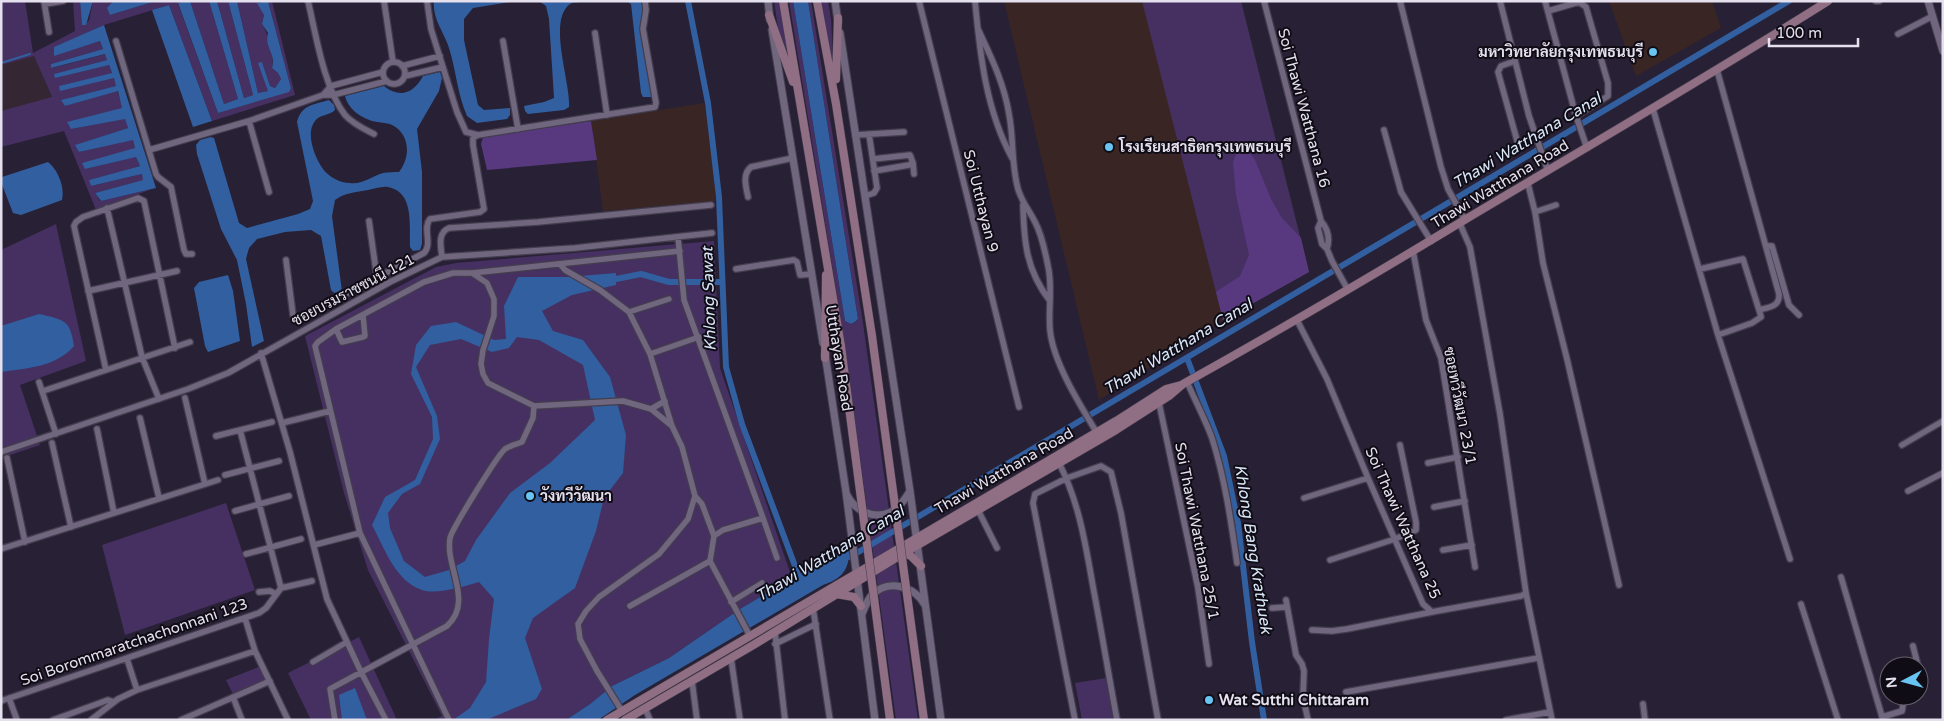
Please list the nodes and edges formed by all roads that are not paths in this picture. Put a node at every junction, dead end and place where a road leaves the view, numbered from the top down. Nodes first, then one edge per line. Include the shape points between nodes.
1 (63, 1) edge
2 (308, 1) edge
3 (384, 1) edge
4 (427, 1) edge
5 (644, 1) edge
6 (768, 1) edge
7 (783, 1) edge
8 (817, 1) edge
9 (835, 1) edge
10 (919, 1) edge
11 (975, 1) edge
12 (1264, 1) edge
13 (1400, 1) edge
14 (1500, 1) edge
15 (1545, 1) edge
16 (1828, 1) edge
17 (1928, 1) edge
18 (44, 3) edge
19 (1548, 11) junction
20 (770, 14) junction
21 (1932, 16) junction
22 (838, 18) junction
23 (978, 29) junction
24 (49, 32) dead end
25 (594, 34) dead end
26 (1898, 34) dead end
27 (503, 40) dead end
28 (116, 41) dead end
29 (1943, 51) edge
30 (440, 56) junction
31 (1515, 61) junction
32 (393, 62) junction
33 (402, 66) junction
34 (443, 66) junction
35 (1717, 70) junction
36 (383, 72) junction
37 (405, 76) junction
38 (387, 81) junction
39 (331, 86) junction
40 (798, 94) junction
41 (323, 95) junction
42 (333, 95) junction
43 (836, 104) junction
44 (1652, 109) junction
45 (607, 115) junction
46 (1576, 117) junction
47 (249, 121) junction
48 (518, 129) junction
49 (1384, 130) dead end
50 (904, 132) dead end
51 (374, 134) dead end
52 (869, 134) junction
53 (478, 135) junction
54 (855, 135) junction
55 (1518, 144) dead end
56 (1586, 148) junction
57 (149, 150) junction
58 (793, 158) junction
59 (873, 159) junction
60 (1013, 159) junction
61 (912, 163) junction
62 (874, 171) junction
63 (1548, 171) junction
64 (914, 174) dead end
65 (1528, 184) junction
66 (268, 192) dead end
67 (865, 196) junction
68 (748, 197) dead end
69 (1023, 205) junction
70 (1556, 205) dead end
71 (711, 206) dead end
72 (107, 208) junction
73 (1535, 212) junction
74 (370, 221) dead end
75 (1462, 222) junction
76 (712, 233) dead end
77 (678, 237) junction
78 (1431, 241) junction
79 (1766, 246) junction
80 (826, 251) junction
81 (1413, 251) junction
82 (680, 252) junction
83 (192, 254) dead end
84 (442, 257) junction
85 (286, 260) dead end
86 (560, 264) junction
87 (490, 270) junction
88 (736, 270) dead end
89 (1700, 270) junction
90 (176, 271) dead end
91 (472, 272) junction
92 (159, 274) junction
93 (812, 274) junction
94 (377, 278) junction
95 (124, 283) junction
96 (487, 283) junction
97 (1348, 290) junction
98 (88, 291) junction
99 (669, 299) dead end
100 (1050, 301) junction
101 (1759, 310) junction
102 (629, 312) junction
103 (363, 315) junction
104 (1799, 316) dead end
105 (1297, 320) junction
106 (336, 329) junction
107 (1718, 335) junction
108 (699, 337) junction
109 (190, 342) dead end
110 (176, 348) junction
111 (261, 353) junction
112 (650, 354) junction
113 (142, 357) junction
114 (825, 358) junction
115 (106, 370) junction
116 (1190, 380) junction
117 (39, 382) dead end
118 (43, 392) junction
119 (185, 398) dead end
120 (159, 399) junction
121 (665, 400) junction
122 (1159, 403) junction
123 (534, 406) junction
124 (1019, 407) dead end
125 (651, 409) junction
126 (330, 411) junction
127 (140, 418) dead end
128 (1943, 421) edge
129 (272, 422) dead end
130 (282, 423) junction
131 (672, 426) junction
132 (97, 429) dead end
133 (240, 430) junction
134 (1097, 433) junction
135 (56, 434) junction
136 (216, 436) dead end
137 (52, 443) dead end
138 (1902, 444) dead end
139 (1400, 445) dead end
140 (1, 452) edge
141 (1458, 457) junction
142 (7, 458) dead end
143 (279, 460) dead end
144 (1059, 463) junction
145 (1428, 463) dead end
146 (250, 468) junction
147 (1943, 473) edge
148 (225, 474) dead end
149 (1067, 478) junction
150 (1368, 478) junction
151 (218, 480) dead end
152 (205, 484) junction
153 (910, 491) junction
154 (1908, 491) dead end
155 (846, 492) junction
156 (289, 496) dead end
157 (695, 496) junction
158 (160, 498) junction
159 (1304, 498) dead end
160 (1465, 500) junction
161 (260, 504) junction
162 (1434, 507) dead end
163 (978, 510) junction
164 (235, 511) dead end
165 (114, 513) junction
166 (763, 518) junction
167 (71, 527) junction
168 (360, 533) junction
169 (714, 536) junction
170 (300, 539) dead end
171 (916, 539) junction
172 (1395, 539) junction
173 (25, 542) junction
174 (314, 545) junction
175 (1472, 545) junction
176 (270, 547) junction
177 (997, 548) dead end
178 (1, 549) edge
179 (1443, 550) dead end
180 (904, 553) junction
181 (246, 554) dead end
182 (777, 558) dead end
183 (1790, 559) dead end
184 (1330, 560) dead end
185 (710, 561) junction
186 (1238, 563) dead end
187 (920, 566) junction
188 (1475, 567) dead end
189 (857, 574) junction
190 (1841, 577) dead end
191 (312, 580) dead end
192 (762, 582) dead end
193 (1618, 585) dead end
194 (281, 588) junction
195 (259, 592) dead end
196 (1526, 593) junction
197 (276, 594) junction
198 (836, 594) junction
199 (731, 602) junction
200 (1801, 604) dead end
201 (630, 606) dead end
202 (926, 606) junction
203 (813, 608) junction
204 (1272, 608) dead end
205 (861, 610) junction
206 (1432, 612) junction
207 (245, 618) junction
208 (816, 624) junction
209 (1312, 630) dead end
210 (775, 632) junction
211 (749, 633) junction
212 (347, 642) junction
213 (413, 643) junction
214 (755, 644) junction
215 (775, 644) junction
216 (1913, 646) dead end
217 (256, 651) junction
218 (1916, 656) edge
219 (730, 658) junction
220 (1538, 658) junction
221 (127, 659) junction
222 (313, 662) dead end
223 (1209, 664) dead end
224 (360, 672) junction
225 (270, 681) junction
226 (692, 681) junction
227 (137, 690) junction
228 (1346, 692) dead end
229 (233, 697) junction
230 (9, 698) junction
231 (1, 701) edge
232 (114, 702) junction
233 (1642, 704) dead end
234 (1903, 706) edge
235 (620, 708) junction
236 (645, 708) junction
237 (1550, 712) junction
238 (194, 717) edge
239 (626, 719) edge
240 (1882, 719) edge
241 (17, 720) edge
242 (53, 720) edge
243 (91, 720) edge
244 (180, 720) edge
245 (242, 720) edge
246 (288, 720) edge
247 (335, 720) edge
248 (386, 720) edge
249 (448, 720) edge
250 (607, 720) edge
251 (650, 720) edge
252 (697, 720) edge
253 (740, 720) edge
254 (785, 720) edge
255 (830, 720) edge
256 (875, 720) edge
257 (890, 720) edge
258 (924, 720) edge
259 (941, 720) edge
260 (1075, 720) edge
261 (1117, 720) edge
262 (1158, 720) edge
263 (1308, 720) edge
264 (1506, 720) edge
265 (1552, 720) edge
266 (1645, 720) edge
267 (1838, 720) edge

1 - 18 street
2 - 39 street
3 - 32 street
4 - 30 street via 431,29
5 - 45 street via 643,29 655,107
6 - 20 street, Utthayan Road
7 - 40 main road, Utthayan Road
8 - 43 main road
9 - 22 street
10 - 124 street, Soi Utthayan 9
11 - 23 street
12 - 97 street, Soi Thawi Watthana 16 via 1321,221 1318,228 1322,244
13 - 75 street via 1441,167
14 - 31 street
15 - 19 street
16 - 35 main road, Thawi Watthana Road
17 - 21 street
18 - 24 street
19 - 46 street
19 - 46 street via 1573,3 1582,3 1586,7 1608,82 1608,96
20 - 40 main road
20 - 58 street, Utthayan Road
21 - 26 street
21 - 29 street
22 - 43 main road
22 - 54 street
23 - 60 street via 992,111
23 - 60 street via 1004,91
25 - 45 street
27 - 48 street
28 - 57 street
30 - 33 street
30 - 34 street
31 - 55 street via 1501,66 1498,72
31 - 63 street
32 - 33 street
32 - 36 street
33 - 37 street
34 - 37 street
34 - 53 street via 466,132
35 - 44 main road, Thawi Watthana Road
35 - 79 street
36 - 38 street
36 - 39 street
37 - 38 street via 399,83
38 - 42 street
39 - 41 street
39 - 42 street
40 - 80 main road, Utthayan Road
41 - 42 street
41 - 47 street
42 - 51 street via 346,116
43 - 258 main road, bridge via 872,336
44 - 56 main road, Thawi Watthana Road
44 - 89 street
45 - 48 street
46 - 56 street
47 - 57 street
47 - 66 street
48 - 53 street
49 - 78 street via 1401,192
50 - 52 street
52 - 54 street
52 - 59 street
53 - 94 street via 473,138 484,209 430,219 427,224 427,250
54 - 67 street
56 - 63 main road, Thawi Watthana Road
57 - 83 street via 158,178 171,187 184,250 186,254
58 - 68 street via 747,170
58 - 93 street, Utthayan Road
59 - 61 street via 910,155
59 - 62 street
60 - 69 street
61 - 62 street
61 - 64 street
62 - 67 street via 876,191
63 - 65 main road, Thawi Watthana Road
65 - 73 street
65 - 75 main road, Thawi Watthana Road
67 - 153 street
69 - 100 street via 1034,220 1044,250 1051,285
69 - 100 street via 1027,254 1040,289
70 - 73 street
71 - 84 street via 449,228 441,236
72 - 92 street via 138,198 144,201
72 - 95 street
72 - 98 street via 83,217 74,226
73 - 193 street via 1543,263
74 - 94 street
75 - 78 main road, Thawi Watthana Road
75 - 196 street via 1470,248 1500,414
76 - 77 street
77 - 82 street
77 - 84 street
78 - 81 main road, Thawi Watthana Road
79 - 101 street via 1779,300
79 - 104 street via 1772,246 1789,305
80 - 114 main road
80 - 257 main road, Utthayan Road, bridge
81 - 97 main road, Thawi Watthana Road
81 - 141 street, ซอยทวีวัฒนา 23/1 via 1426,320 1441,358
82 - 86 street
82 - 108 street via 684,300
84 - 111 street, ซอยบรมราชชนนี 121
85 - 94 street via 295,319
86 - 87 street
86 - 102 street
87 - 91 street
87 - 96 street
88 - 93 street via 794,260 800,275
89 - 101 street via 1743,259
89 - 107 street
90 - 92 street
91 - 96 street
91 - 103 street via 432,278
92 - 95 street
92 - 110 street
93 - 114 street, Utthayan Road
95 - 98 street
95 - 113 street
96 - 123 street via 495,308 481,364 485,379
97 - 105 main road, Thawi Watthana Road
98 - 115 street
99 - 102 street
100 - 134 street via 1052,343
101 - 107 street via 1758,320
102 - 112 street
103 - 106 street
103 - 106 street via 365,336 342,342
105 - 116 main road, Thawi Watthana Road
105 - 150 street, Soi Thawi Watthana 25 via 1327,379
106 - 126 street via 315,346
107 - 183 street
108 - 112 street
108 - 166 street
109 - 110 street
110 - 113 street
111 - 120 street, ซอยบรมราชชนนี 121 via 228,373
111 - 130 street
112 - 121 street
113 - 115 street
113 - 120 street
114 - 155 street, Utthayan Road
115 - 118 street
116 - 122 main road, Thawi Watthana Road
116 - 134 main road, Thawi Watthana Road via 1166,389
116 - 186 street via 1224,484
117 - 118 street
118 - 135 street
119 - 152 street
120 - 135 street, ซอยบรมราชชนนี 121
121 - 125 street
121 - 131 street
122 - 144 main road, Thawi Watthana Road
122 - 223 street, Soi Thawi Watthana 25/1 via 1198,588
123 - 125 street via 623,401
123 - 213 street via 533,418 522,442 504,450 462,512 450,538 458,592 455,619
125 - 131 street
126 - 130 street
126 - 168 street
127 - 158 street
128 - 138 street
129 - 133 street
130 - 174 street
131 - 157 street via 682,447
132 - 165 street
133 - 136 street
133 - 146 street
134 - 171 main road, Thawi Watthana Road
135 - 140 street, ซอยบรมราชชนนี 121
137 - 167 street
139 - 172 street via 1417,528
141 - 145 street
141 - 160 street, ซอยทวีวัฒนา 23/1
142 - 173 street
143 - 146 street
144 - 149 street
144 - 163 main road, Thawi Watthana Road
146 - 148 street
146 - 161 street
147 - 154 street
149 - 260 street via 1035,494 1034,503
149 - 261 street via 1084,535
149 - 262 street via 1101,466 1111,472
150 - 159 street
150 - 172 street, Soi Thawi Watthana 25
151 - 152 street
152 - 158 street
153 - 155 street via 900,505 882,514 870,514 859,509
153 - 171 street
155 - 189 street, Utthayan Road
156 - 161 street
157 - 169 street via 702,504
157 - 235 street via 688,519 674,539 659,554 599,597 578,624 580,639
158 - 165 street
160 - 162 street
160 - 175 street, ซอยทวีวัฒนา 23/1
161 - 164 street
161 - 176 street
163 - 171 main road, Thawi Watthana Road
163 - 177 street
165 - 167 street
166 - 169 street via 723,530
166 - 182 street
167 - 173 street
168 - 174 street
168 - 213 street
169 - 185 street
170 - 176 street
171 - 180 main road, Thawi Watthana Road
171 - 187 street
171 - 189 main road, Thawi Watthana Road
172 - 184 street
172 - 206 street, Soi Thawi Watthana 25 via 1424,604
173 - 178 street
174 - 212 street via 327,599
175 - 179 street
175 - 188 street, ซอยทวีวัฒนา 23/1
176 - 181 street
176 - 194 street
180 - 187 main road via 912,556
180 - 189 main road, Thawi Watthana Road
185 - 199 street
185 - 201 street
187 - 202 street
189 - 198 main road, Thawi Watthana Road
189 - 205 street, Utthayan Road
189 - 211 main road, Thawi Watthana Road
190 - 240 street
191 - 194 street
192 - 199 street
194 - 197 street, Soi Borommaratchachonnani 123
195 - 197 street
196 - 206 street, Soi Thawi Watthana 25
196 - 220 street
197 - 207 street, Soi Borommaratchachonnani 123 via 262,611
198 - 203 main road, Thawi Watthana Road
198 - 205 main road via 854,596
199 - 211 street
200 - 267 street
202 - 205 street via 907,588 897,586 872,596
202 - 259 street
203 - 208 street
203 - 210 main road, Thawi Watthana Road
204 - 263 street via 1286,603 1296,655 1304,670 1303,697
205 - 256 street, Utthayan Road
206 - 209 street via 1347,629
207 - 217 street
207 - 221 street, Soi Borommaratchachonnani 123
208 - 215 street
208 - 255 street
210 - 214 main road, Thawi Watthana Road
210 - 215 street
211 - 214 main road
211 - 235 main road, Thawi Watthana Road
212 - 222 street
212 - 224 street
213 - 224 street
213 - 249 street
214 - 219 main road, Thawi Watthana Road
215 - 254 street
216 - 218 street
217 - 225 street
217 - 227 street
219 - 226 main road, Thawi Watthana Road
219 - 253 street
220 - 228 street
220 - 237 street
221 - 227 street
221 - 230 street, Soi Borommaratchachonnani 123
224 - 247 street via 330,689
224 - 248 street
225 - 229 street
225 - 246 street
226 - 236 main road, Thawi Watthana Road
226 - 252 street
227 - 232 street
229 - 238 street
229 - 245 street
230 - 231 street, Soi Borommaratchachonnani 123
230 - 241 street
232 - 242 street via 108,700
232 - 243 street
233 - 266 street
234 - 240 street via 1902,711
235 - 239 main road
235 - 250 main road, Thawi Watthana Road
236 - 239 main road, Thawi Watthana Road
236 - 251 street
237 - 264 street
237 - 265 street
238 - 244 street

